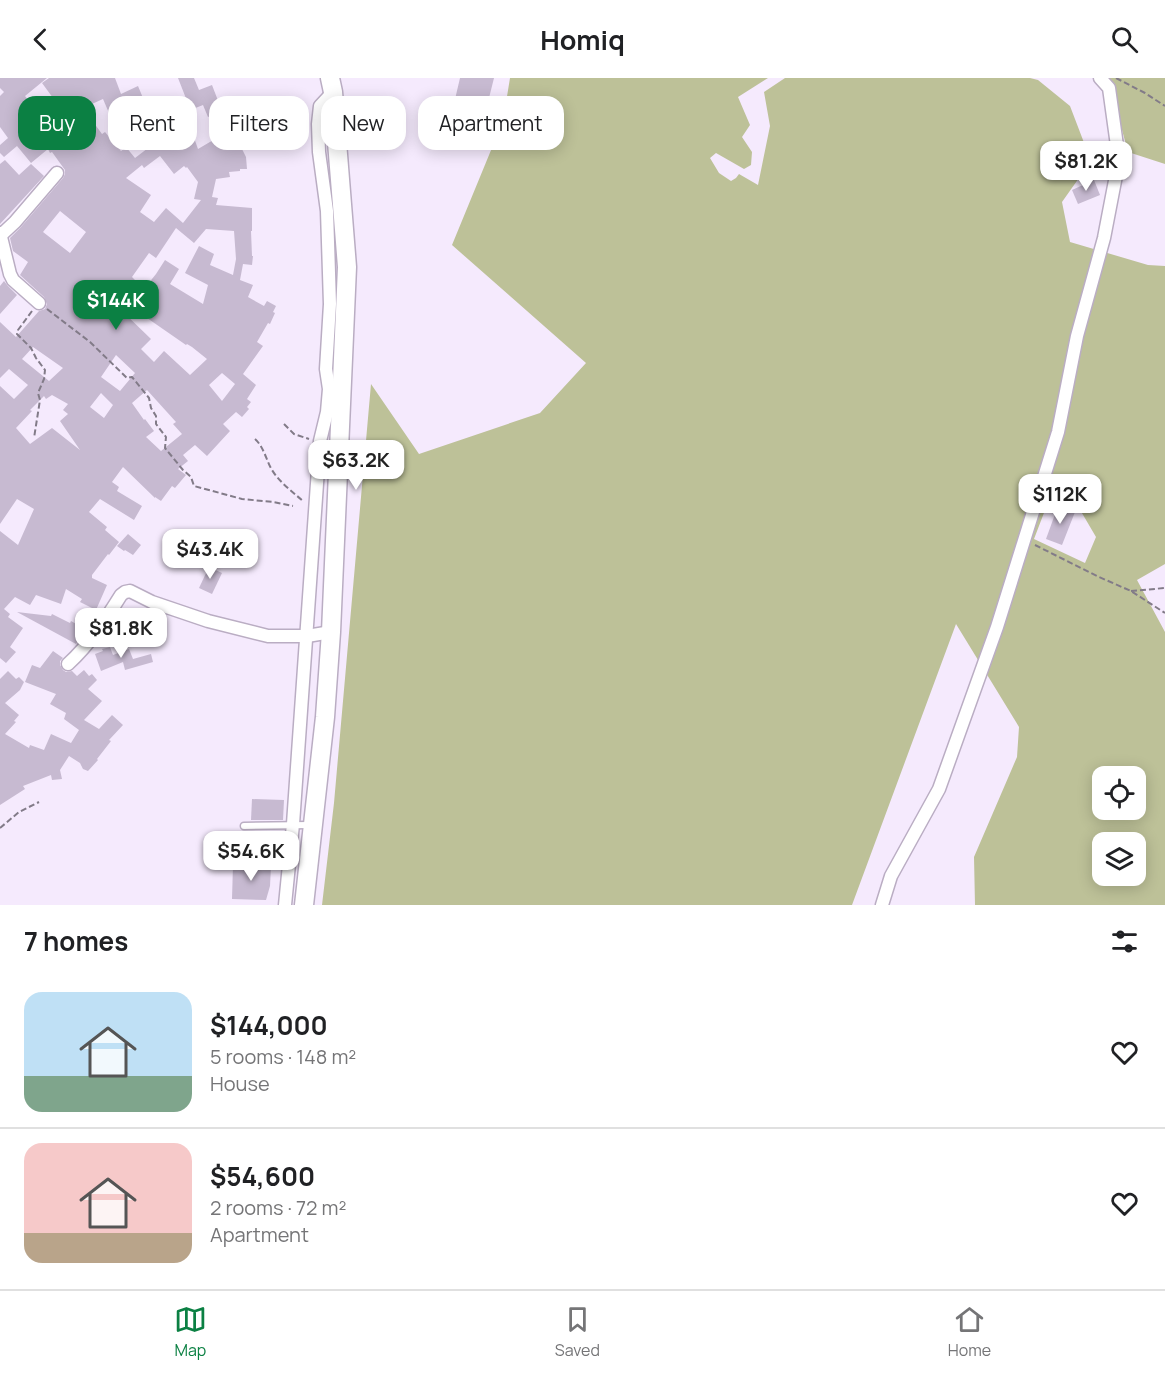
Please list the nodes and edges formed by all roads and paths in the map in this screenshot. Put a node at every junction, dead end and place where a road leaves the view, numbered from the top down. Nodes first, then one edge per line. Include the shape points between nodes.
1 (1100, 78) edge
2 (1116, 78) edge
3 (331, 85) edge
4 (1165, 106) edge
5 (57, 173) dead end
6 (1, 234) edge
7 (39, 303) junction
8 (284, 424) dead end
9 (34, 438) dead end
10 (255, 440) dead end
11 (320, 444) junction
12 (293, 506) dead end
13 (315, 512) junction
14 (1024, 539) junction
15 (1165, 588) edge
16 (1131, 591) junction
17 (1165, 613) edge
18 (331, 632) junction
19 (307, 636) junction
20 (68, 664) dead end
21 (39, 802) dead end
22 (293, 824) junction
23 (313, 825) junction
24 (244, 826) dead end
25 (0, 828) edge
26 (285, 905) edge
27 (304, 905) edge
28 (882, 905) edge

1 - 14 street via 1109,88 1119,160 1058,432
2 - 4 path
3 - 11 street via 320,106 318,124 327,211 330,304 326,369 329,388
3 - 18 main road via 347,267
5 - 6 street
6 - 7 street via 13,280
7 - 9 path via 17,334 45,370 38,393
7 - 12 path via 141,386 149,398 156,424 166,437 165,448 191,477 194,486 242,499
8 - 11 path via 294,434
10 - 13 path via 277,477
11 - 13 street
13 - 19 street
14 - 16 path
14 - 28 street via 939,789 891,876
15 - 16 path
16 - 17 path
18 - 19 street
18 - 23 main road
19 - 20 street via 268,636 197,617 130,591 121,595 105,621
19 - 22 street
21 - 25 path
22 - 23 lane
22 - 24 lane
22 - 26 street
23 - 27 main road

